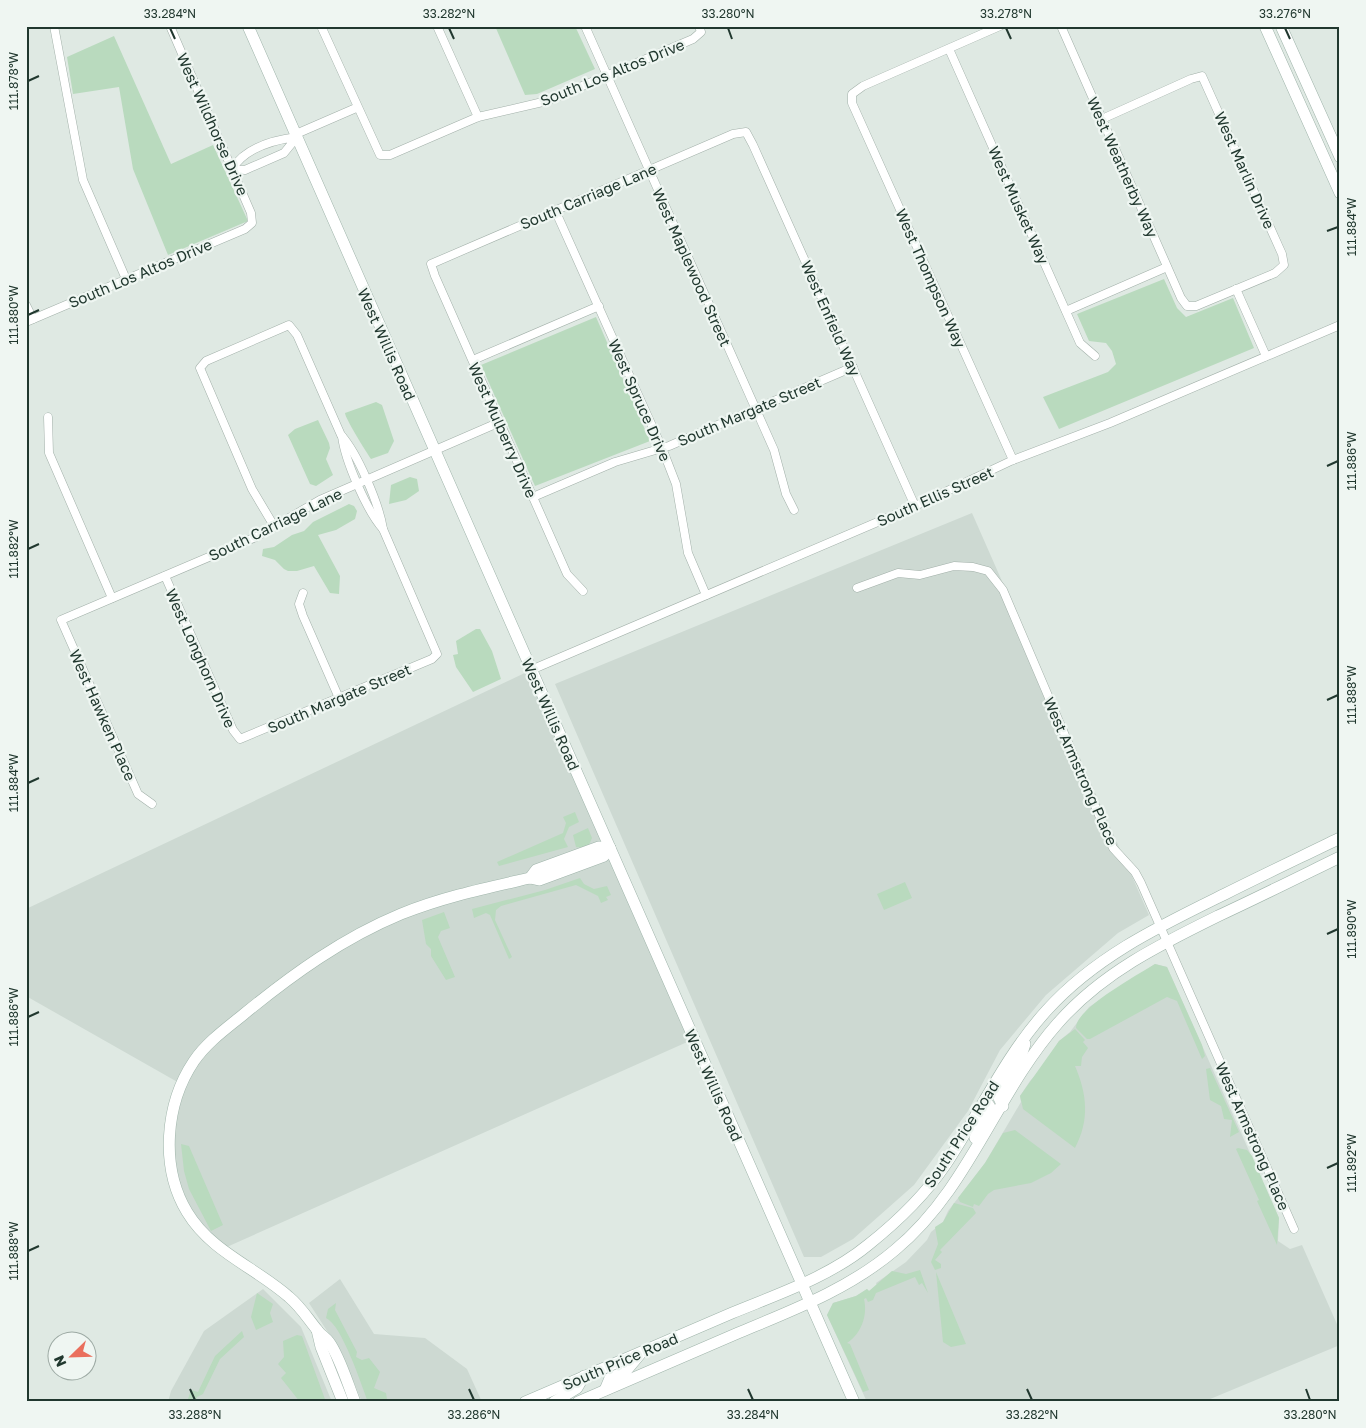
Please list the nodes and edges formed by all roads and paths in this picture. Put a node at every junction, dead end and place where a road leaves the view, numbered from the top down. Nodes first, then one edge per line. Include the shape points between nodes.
1 (54, 26) edge
2 (170, 26) edge
3 (248, 26) edge
4 (320, 26) edge
5 (437, 26) edge
6 (585, 26) edge
7 (1000, 26) edge
8 (1061, 26) edge
9 (1265, 26) edge
10 (1281, 26) edge
11 (700, 29) edge
12 (949, 49) junction
13 (608, 75) junction
14 (356, 108) junction
15 (478, 117) junction
16 (1102, 119) junction
17 (746, 132) joint
18 (296, 136) junction
19 (1340, 158) edge
20 (232, 169) junction
21 (649, 171) junction
22 (1340, 193) edge
23 (555, 210) junction
24 (252, 223) joint
25 (431, 264) joint
26 (1167, 267) junction
27 (126, 279) junction
28 (1236, 289) junction
29 (26, 305) edge
30 (599, 306) junction
31 (1066, 311) junction
32 (29, 320) edge
33 (1340, 325) edge
34 (1095, 356) dead end
35 (1266, 356) junction
36 (473, 360) junction
37 (853, 367) junction
38 (756, 409) junction
39 (48, 417) dead end
40 (500, 422) junction
41 (662, 448) junction
42 (434, 452) junction
43 (1013, 460) junction
44 (362, 482) junction
45 (533, 497) junction
46 (915, 506) junction
47 (794, 510) dead end
48 (274, 526) junction
49 (164, 576) junction
50 (857, 588) dead end
51 (583, 591) dead end
52 (303, 593) dead end
53 (706, 595) junction
54 (112, 598) junction
55 (61, 620) joint
56 (531, 670) junction
57 (339, 698) junction
58 (240, 739) joint
59 (152, 804) dead end
60 (1340, 838) edge
61 (610, 848) junction
62 (1340, 857) edge
63 (1161, 926) junction
64 (1168, 941) junction
65 (1030, 1032) junction
66 (985, 1100) junction
67 (1003, 1106) junction
68 (957, 1181) junction
69 (1294, 1229) dead end
70 (802, 1284) junction
71 (810, 1302) junction
72 (317, 1330) junction
73 (642, 1352) junction
74 (584, 1376) junction
75 (605, 1390) junction
76 (342, 1402) edge
77 (355, 1402) edge
78 (525, 1402) edge
79 (554, 1402) edge
80 (578, 1402) edge
81 (854, 1402) edge

1 - 27 street via 83,180
2 - 20 street, West Wildhorse Drive
3 - 18 main road, West Willis Road
4 - 14 street
5 - 15 street
6 - 13 street, West Maplewood Street
7 - 12 street
8 - 16 street, West Weatherby Way
9 - 22 main road
10 - 19 main road
11 - 13 street, South Los Altos Drive via 693,39
12 - 31 street, West Musket Way
12 - 43 street, West Thompson Way via 863,86 852,94 852,103
13 - 15 street, South Los Altos Drive via 547,101
13 - 21 street, West Maplewood Street
14 - 15 street, South Los Altos Drive via 380,155 390,155
14 - 18 street
16 - 26 street, West Weatherby Way
16 - 28 street, West Marlin Drive via 1190,78 1202,76 1282,254 1284,265 1276,273
17 - 21 street, South Carriage Lane via 733,134
17 - 37 street, West Enfield Way
18 - 20 street via 278,139 240,156
18 - 20 street via 284,153 245,170
18 - 42 main road, West Willis Road
20 - 24 street, West Wildhorse Drive via 251,213
21 - 23 street, South Carriage Lane
21 - 38 street, West Maplewood Street
23 - 25 street, South Carriage Lane
23 - 30 street, West Spruce Drive
24 - 27 street, South Los Altos Drive via 245,229
25 - 36 street, West Mulberry Drive
26 - 28 street, West Weatherby Way via 1187,306 1196,306
26 - 31 street
27 - 32 street, South Los Altos Drive
28 - 35 street
29 - 32 street
30 - 36 street
30 - 41 street, West Spruce Drive
31 - 34 street, West Musket Way via 1080,343
33 - 35 street, South Ellis Street
35 - 43 street, South Ellis Street via 1110,423
36 - 40 street, West Mulberry Drive
37 - 38 street, South Margate Street
37 - 46 street, West Enfield Way
38 - 41 street, South Margate Street
38 - 47 street, West Maplewood Street
39 - 54 street via 48,453
40 - 42 street, South Carriage Lane
40 - 45 street, West Mulberry Drive
41 - 45 street, South Margate Street via 615,462
41 - 53 street, West Spruce Drive via 676,484 688,553
42 - 44 street, South Carriage Lane
42 - 56 main road, West Willis Road
43 - 46 street, South Ellis Street
44 - 48 street, South Carriage Lane via 320,500
44 - 48 street via 343,449 342,435 297,335 289,325 206,361 200,368 252,488
44 - 57 street, South Margate Street via 372,518 383,529 437,654 432,659
45 - 51 street, West Mulberry Drive via 567,574
46 - 53 street, South Ellis Street
48 - 49 street, South Carriage Lane via 256,537
49 - 54 street, South Carriage Lane
49 - 58 street, West Longhorn Drive via 233,730
50 - 63 street, West Armstrong Place via 898,573 920,575 954,566 988,571 1003,590 1114,848 1135,872
52 - 57 street via 299,604 303,616
53 - 56 street, South Ellis Street
54 - 55 street, South Carriage Lane
55 - 59 street, West Hawken Place via 138,794
56 - 61 main road, West Willis Road
57 - 58 street, South Margate Street
60 - 63 main road, South Price Road
61 - 70 main road, West Willis Road
61 - 72 main road via 599,847 536,870 530,878 487,887 399,914 333,948 295,973 202,1050 181,1084 169,1132 172,1173 186,1210 199,1230 220,1250 288,1296
62 - 64 main road, South Price Road
63 - 64 street, West Armstrong Place
63 - 65 main road, South Price Road via 1118,949 1093,967 1047,1010
64 - 67 main road, South Price Road via 1127,965 1080,1001 1036,1051
64 - 69 street, West Armstrong Place
65 - 66 main road, South Price Road
65 - 67 main road via 1020,1059 998,1096
66 - 68 main road via 990,1107 964,1158
66 - 70 main road, South Price Road via 945,1165 907,1210 865,1247
67 - 68 main road, South Price Road
68 - 71 main road, South Price Road via 937,1208 897,1249 851,1281
70 - 71 main road, West Willis Road
70 - 73 main road, South Price Road
71 - 75 main road, South Price Road
71 - 81 main road, West Willis Road
72 - 76 main road via 320,1347
72 - 77 main road via 330,1343
73 - 74 main road, South Price Road
73 - 75 main road via 626,1371 610,1378
74 - 78 main road, South Price Road
74 - 79 main road via 577,1388
75 - 80 main road, South Price Road

